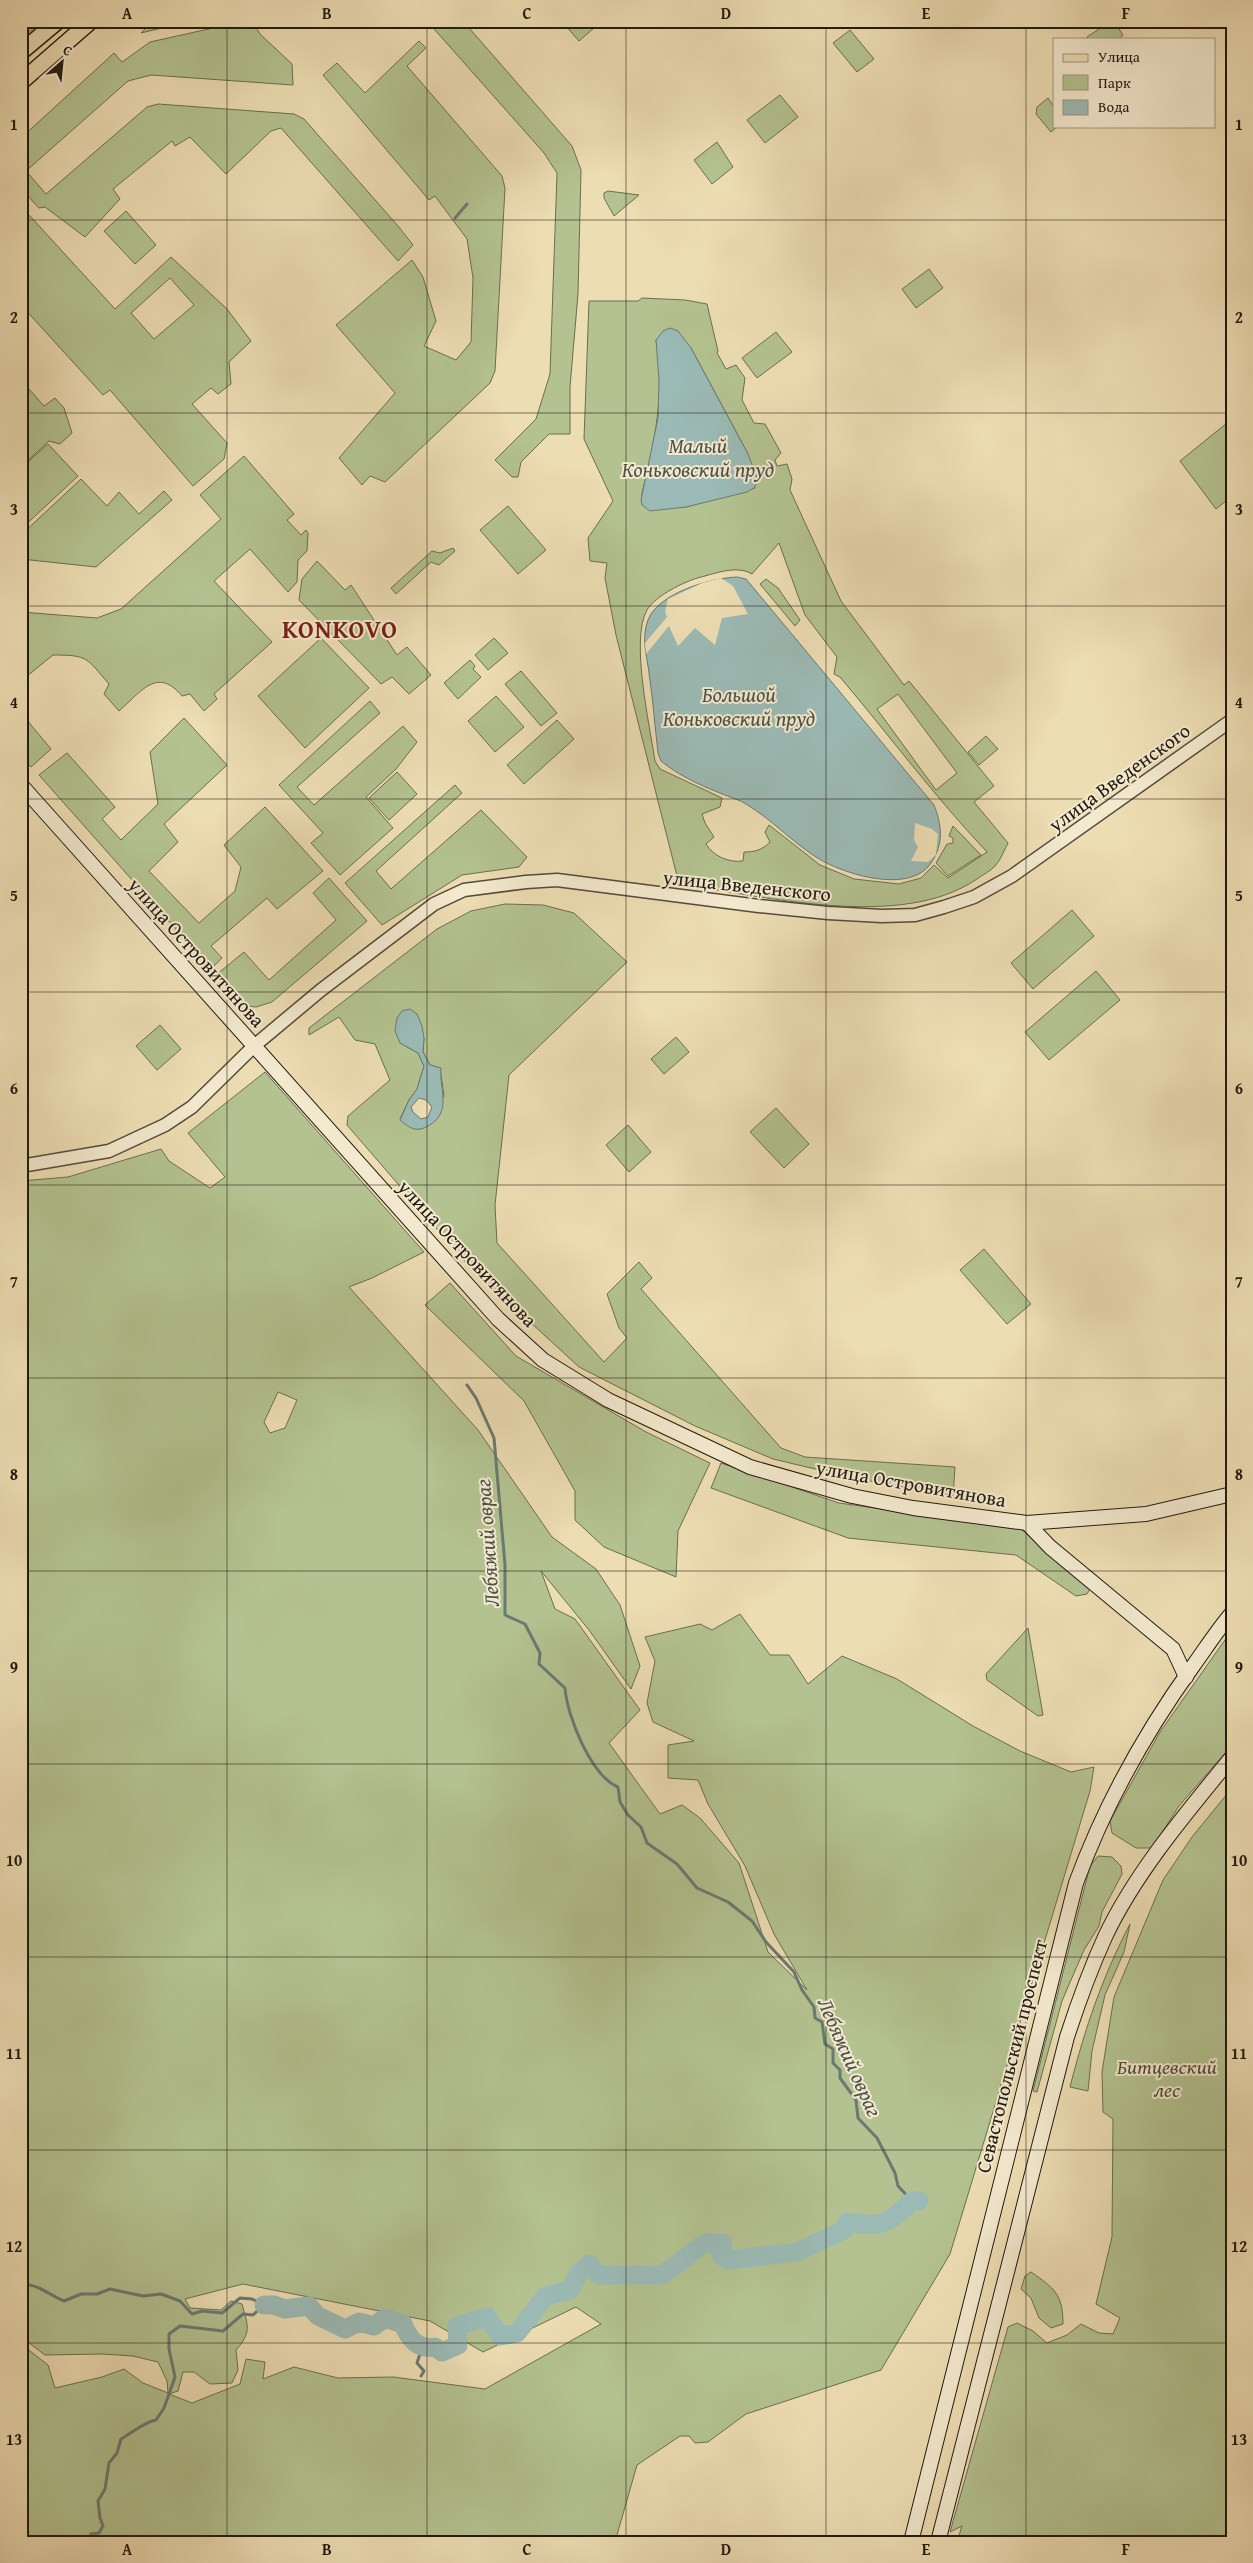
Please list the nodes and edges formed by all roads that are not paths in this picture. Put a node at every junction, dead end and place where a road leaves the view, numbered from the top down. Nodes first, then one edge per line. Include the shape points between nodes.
1 (58, 21) edge
2 (90, 21) edge
3 (21, 52) edge
4 (21, 82) edge
5 (1232, 720) edge
6 (21, 785) edge
7 (254, 1046) junction
8 (21, 1166) edge
9 (1232, 1494) edge
10 (1028, 1523) junction
11 (1232, 1614) edge
12 (1186, 1677) junction
13 (1232, 1757) edge
14 (911, 2542) edge
15 (938, 2542) edge

1 - 3 main road
2 - 4 main road
5 - 7 street, улица Введенского via 1012,876 974,897 944,907 915,915 828,913 557,880 464,890 434,904 401,928
6 - 7 main road, улица Островитянова
7 - 8 street, улица Введенского via 192,1107 165,1125 109,1151
7 - 10 main road, улица Островитянова via 498,1319 543,1360 608,1400 750,1467 852,1496 913,1508
9 - 10 main road, улица Островитянова via 1146,1514
10 - 12 main road, улица Островитянова via 1101,1591 1173,1649
11 - 12 main road, Севастопольский проспект
12 - 14 main road, Севастопольский проспект via 1127,1767 1094,1834 1076,1883
13 - 15 main road via 1156,1854 1105,1936 1086,1981 1067,2037

